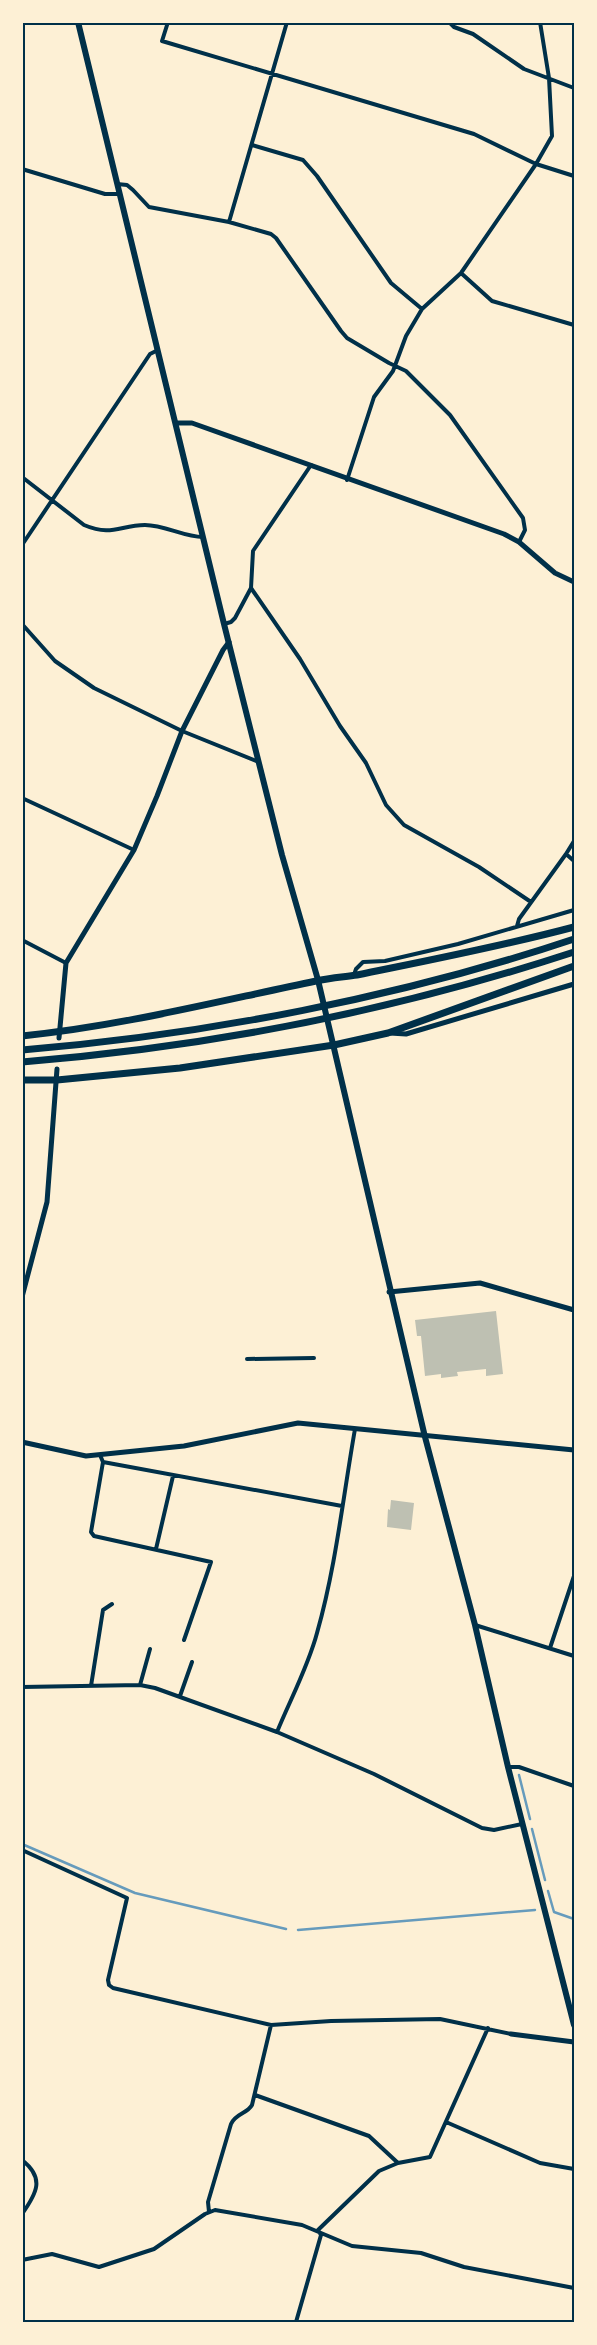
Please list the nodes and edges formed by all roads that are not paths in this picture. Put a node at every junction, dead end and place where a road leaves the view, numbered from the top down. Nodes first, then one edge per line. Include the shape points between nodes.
1 (78, 22) edge
2 (168, 22) edge
3 (287, 22) edge
4 (449, 22) edge
5 (540, 22) edge
6 (272, 75) junction
7 (549, 78) junction
8 (574, 88) edge
9 (252, 145) junction
10 (536, 164) junction
11 (22, 169) edge
12 (574, 176) edge
13 (117, 184) junction
14 (119, 194) junction
15 (229, 222) junction
16 (461, 273) junction
17 (422, 308) junction
18 (574, 325) edge
19 (158, 350) junction
20 (396, 365) junction
21 (176, 423) junction
22 (311, 465) junction
23 (22, 477) edge
24 (347, 480) junction
25 (52, 500) junction
26 (204, 537) junction
27 (519, 542) junction
28 (22, 545) edge
29 (574, 582) edge
30 (251, 588) junction
31 (22, 624) edge
32 (224, 624) junction
33 (229, 642) junction
34 (182, 731) junction
35 (259, 762) junction
36 (22, 798) edge
37 (574, 841) edge
38 (134, 850) junction
39 (566, 854) junction
40 (574, 860) edge
41 (531, 902) junction
42 (574, 910) edge
43 (517, 926) junction
44 (574, 927) edge
45 (574, 939) edge
46 (22, 940) edge
47 (574, 952) edge
48 (66, 963) junction
49 (574, 966) edge
50 (354, 975) junction
51 (318, 980) junction
52 (574, 984) edge
53 (388, 1032) junction
54 (59, 1035) junction
55 (23, 1036) edge
56 (334, 1045) junction
57 (22, 1050) edge
58 (22, 1062) edge
59 (57, 1069) dead end
60 (22, 1080) edge
61 (56, 1080) junction
62 (389, 1292) junction
63 (22, 1297) edge
64 (574, 1310) edge
65 (314, 1358) dead end
66 (247, 1359) dead end
67 (355, 1429) junction
68 (425, 1437) junction
69 (22, 1442) edge
70 (574, 1450) edge
71 (100, 1455) junction
72 (103, 1462) junction
73 (173, 1476) junction
74 (342, 1506) junction
75 (156, 1549) junction
76 (574, 1576) edge
77 (112, 1604) dead end
78 (475, 1625) junction
79 (184, 1640) dead end
80 (550, 1648) junction
81 (150, 1649) dead end
82 (574, 1656) edge
83 (192, 1662) dead end
84 (140, 1685) junction
85 (91, 1686) junction
86 (22, 1687) edge
87 (180, 1696) junction
88 (276, 1732) junction
89 (508, 1767) junction
90 (574, 1786) edge
91 (522, 1824) junction
92 (22, 1850) edge
93 (270, 2025) junction
94 (574, 2025) edge
95 (488, 2028) junction
96 (511, 2034) joint
97 (574, 2042) edge
98 (255, 2095) junction
99 (446, 2122) junction
100 (22, 2160) edge
101 (398, 2163) junction
102 (574, 2169) edge
103 (209, 2212) junction
104 (22, 2214) edge
105 (318, 2230) junction
106 (23, 2261) edge
107 (574, 2288) edge
108 (296, 2322) edge

1 - 13 main road
2 - 6 street via 162,41
3 - 6 street
4 - 7 street via 473,34 524,69
5 - 7 street
6 - 9 street
6 - 10 street via 474,134
7 - 8 street
7 - 10 street via 552,136
9 - 15 street
9 - 17 street via 303,160 391,283
10 - 12 street
10 - 16 street
11 - 14 street via 105,194
13 - 14 main road
13 - 15 street via 134,190 149,207
14 - 19 main road
15 - 20 street via 276,238 340,331
16 - 17 street
16 - 18 street via 492,301
17 - 20 street via 406,336
19 - 21 main road
19 - 25 street via 145,361
20 - 24 street via 374,397
20 - 27 street via 406,370 450,415 524,520 525,530
21 - 22 street via 192,423
21 - 26 main road
22 - 24 street
22 - 30 street via 253,551
23 - 25 street
24 - 27 street via 492,529
25 - 26 street via 94,529 109,531 146,525
25 - 28 street
26 - 32 main road
27 - 29 street via 555,572
30 - 32 street via 235,618
30 - 41 street via 366,763 386,805 404,825 479,867
31 - 34 street via 55,661 70,672 94,688
32 - 33 main road
33 - 34 street
33 - 35 main road
34 - 35 street
34 - 38 street
35 - 51 main road
36 - 38 street
37 - 39 street
38 - 48 street
39 - 40 street
39 - 41 street
41 - 43 street
42 - 43 street
43 - 50 street via 385,961 363,962
44 - 50 highway
45 - 57 highway via 446,976 305,1009 184,1030
46 - 48 street
47 - 58 highway via 440,991 344,1014 187,1042
48 - 54 street
49 - 53 highway
50 - 51 highway
51 - 54 highway
51 - 56 main road
52 - 53 street via 406,1034
53 - 56 highway
54 - 55 highway
56 - 61 highway via 180,1068
56 - 62 main road
59 - 61 street
60 - 61 highway
61 - 63 street via 47,1202
62 - 64 street via 480,1283
62 - 68 main road
65 - 66 street
67 - 68 street
67 - 71 street via 298,1423 184,1446
67 - 74 street
68 - 70 street
68 - 78 main road
69 - 71 street via 73,1455
71 - 72 street
72 - 73 street
72 - 75 street via 91,1532 94,1536
73 - 74 street
73 - 75 street
74 - 88 street via 318,1632
75 - 79 street via 211,1562
76 - 80 street
77 - 85 street via 103,1610
78 - 80 street
78 - 89 main road
80 - 82 street
81 - 84 street
83 - 87 street
84 - 85 street
84 - 87 street
85 - 86 street
87 - 88 street
88 - 91 street via 374,1774 482,1828 494,1830
89 - 90 street via 519,1767
89 - 91 main road
91 - 94 main road
92 - 93 street via 127,1898 109,1985 113,1988
93 - 95 street via 434,2019
93 - 98 street
95 - 96 street
95 - 99 street
96 - 97 street
98 - 101 street via 370,2136
98 - 103 street via 249,2110 235,2117 231,2124 208,2202
99 - 101 street via 430,2157
99 - 102 street via 540,2163
100 - 104 street via 35,2171 37,2181 30,2203
101 - 105 street via 379,2171
103 - 105 street via 215,2210
103 - 106 street via 154,2249 99,2266 52,2254
105 - 107 street via 352,2246 421,2253 464,2267
105 - 108 street via 320,2235

